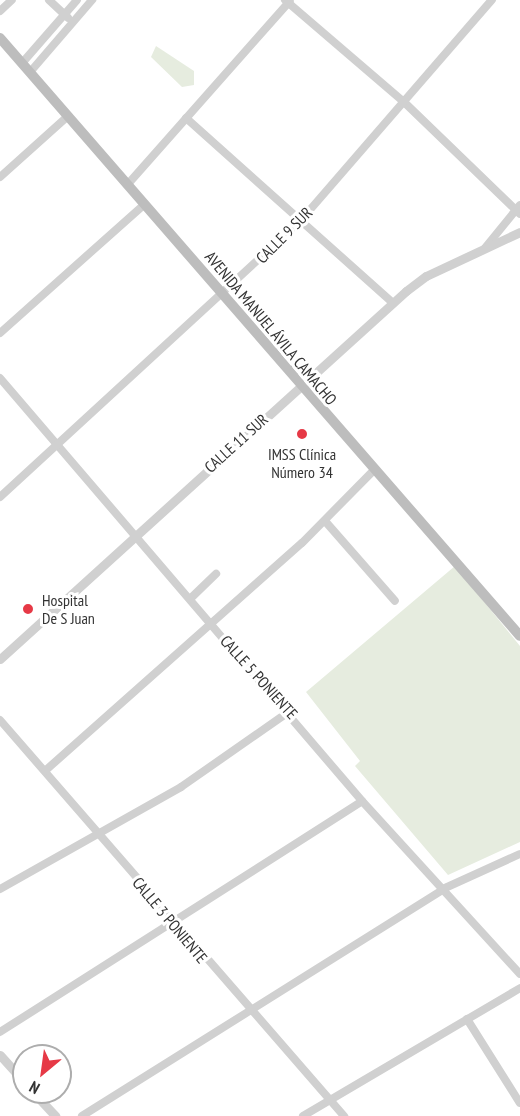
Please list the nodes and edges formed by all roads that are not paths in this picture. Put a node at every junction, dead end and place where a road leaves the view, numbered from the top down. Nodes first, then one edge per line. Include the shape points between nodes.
1 (12, 0) edge
2 (49, 0) edge
3 (77, 0) edge
4 (92, 0) edge
5 (492, 0) edge
6 (288, 1) edge
7 (0, 11) edge
8 (64, 15) junction
9 (72, 22) junction
10 (0, 38) edge
11 (23, 62) junction
12 (31, 71) junction
13 (404, 102) junction
14 (68, 116) junction
15 (186, 118) junction
16 (0, 177) edge
17 (128, 183) junction
18 (145, 204) junction
19 (519, 210) edge
20 (302, 219) junction
21 (520, 232) edge
22 (485, 248) junction
23 (224, 293) junction
24 (393, 303) junction
25 (0, 333) edge
26 (0, 378) edge
27 (300, 385) junction
28 (56, 444) junction
29 (373, 471) junction
30 (0, 497) edge
31 (325, 521) junction
32 (134, 535) junction
33 (216, 574) dead end
34 (191, 598) junction
35 (394, 601) dead end
36 (210, 623) junction
37 (520, 636) edge
38 (0, 659) edge
39 (290, 711) junction
40 (0, 720) edge
41 (46, 770) junction
42 (362, 801) junction
43 (102, 836) junction
44 (520, 854) edge
45 (445, 888) junction
46 (0, 889) edge
47 (172, 924) junction
48 (520, 974) edge
49 (520, 988) edge
50 (250, 1014) junction
51 (467, 1019) junction
52 (0, 1032) edge
53 (0, 1054) edge
54 (12, 1068) edge
55 (329, 1101) junction
56 (520, 1103) edge
57 (44, 1104) edge
58 (55, 1116) edge
59 (81, 1116) edge
60 (303, 1116) edge
61 (344, 1116) edge

1 - 7 street
2 - 8 street
3 - 8 street
4 - 9 street
5 - 13 street, CALLE 9 SUR
6 - 13 street
6 - 15 street
8 - 9 street
8 - 11 street
9 - 12 street
10 - 11 main road, AVENIDA MANUEL ÁVILA CAMACHO
11 - 12 main road, AVENIDA MANUEL ÁVILA CAMACHO
12 - 14 main road, AVENIDA MANUEL ÁVILA CAMACHO
13 - 19 street
13 - 20 street, CALLE 9 SUR
14 - 16 street
14 - 17 main road, AVENIDA MANUEL ÁVILA CAMACHO
15 - 17 street
15 - 20 street
17 - 18 main road, AVENIDA MANUEL ÁVILA CAMACHO
18 - 23 main road, AVENIDA MANUEL ÁVILA CAMACHO
18 - 25 street
19 - 22 street, CALLE 11 SUR
20 - 23 street, CALLE 9 SUR
20 - 24 street
21 - 22 street, CALLE 11 SUR
22 - 24 street, CALLE 11 SUR via 426,276
23 - 27 main road, AVENIDA MANUEL ÁVILA CAMACHO
23 - 28 street, CALLE 9 SUR
24 - 27 street, CALLE 11 SUR
26 - 28 street, CALLE 5 PONIENTE
27 - 29 main road, AVENIDA MANUEL ÁVILA CAMACHO
27 - 32 street, CALLE 11 SUR
28 - 30 street, CALLE 9 SUR
28 - 32 street, CALLE 5 PONIENTE
29 - 31 street
29 - 37 main road, AVENIDA MANUEL ÁVILA CAMACHO
31 - 35 street
31 - 36 street
32 - 34 street, CALLE 5 PONIENTE
32 - 38 street, CALLE 11 SUR
33 - 34 street
34 - 36 street, CALLE 5 PONIENTE
36 - 39 street, CALLE 5 PONIENTE
36 - 41 street
39 - 42 street, CALLE 5 PONIENTE
39 - 43 street
40 - 41 street, CALLE 3 PONIENTE
41 - 43 street, CALLE 3 PONIENTE
42 - 45 street, CALLE 5 PONIENTE
42 - 47 street
43 - 46 street
43 - 47 street, CALLE 3 PONIENTE
44 - 45 street
45 - 48 street, CALLE 5 PONIENTE
45 - 50 street
47 - 50 street, CALLE 3 PONIENTE
47 - 52 street
49 - 51 street
50 - 55 street, CALLE 3 PONIENTE
50 - 59 street
51 - 55 street
51 - 56 street
53 - 54 street
55 - 60 street
55 - 61 street, CALLE 3 PONIENTE
57 - 58 street

